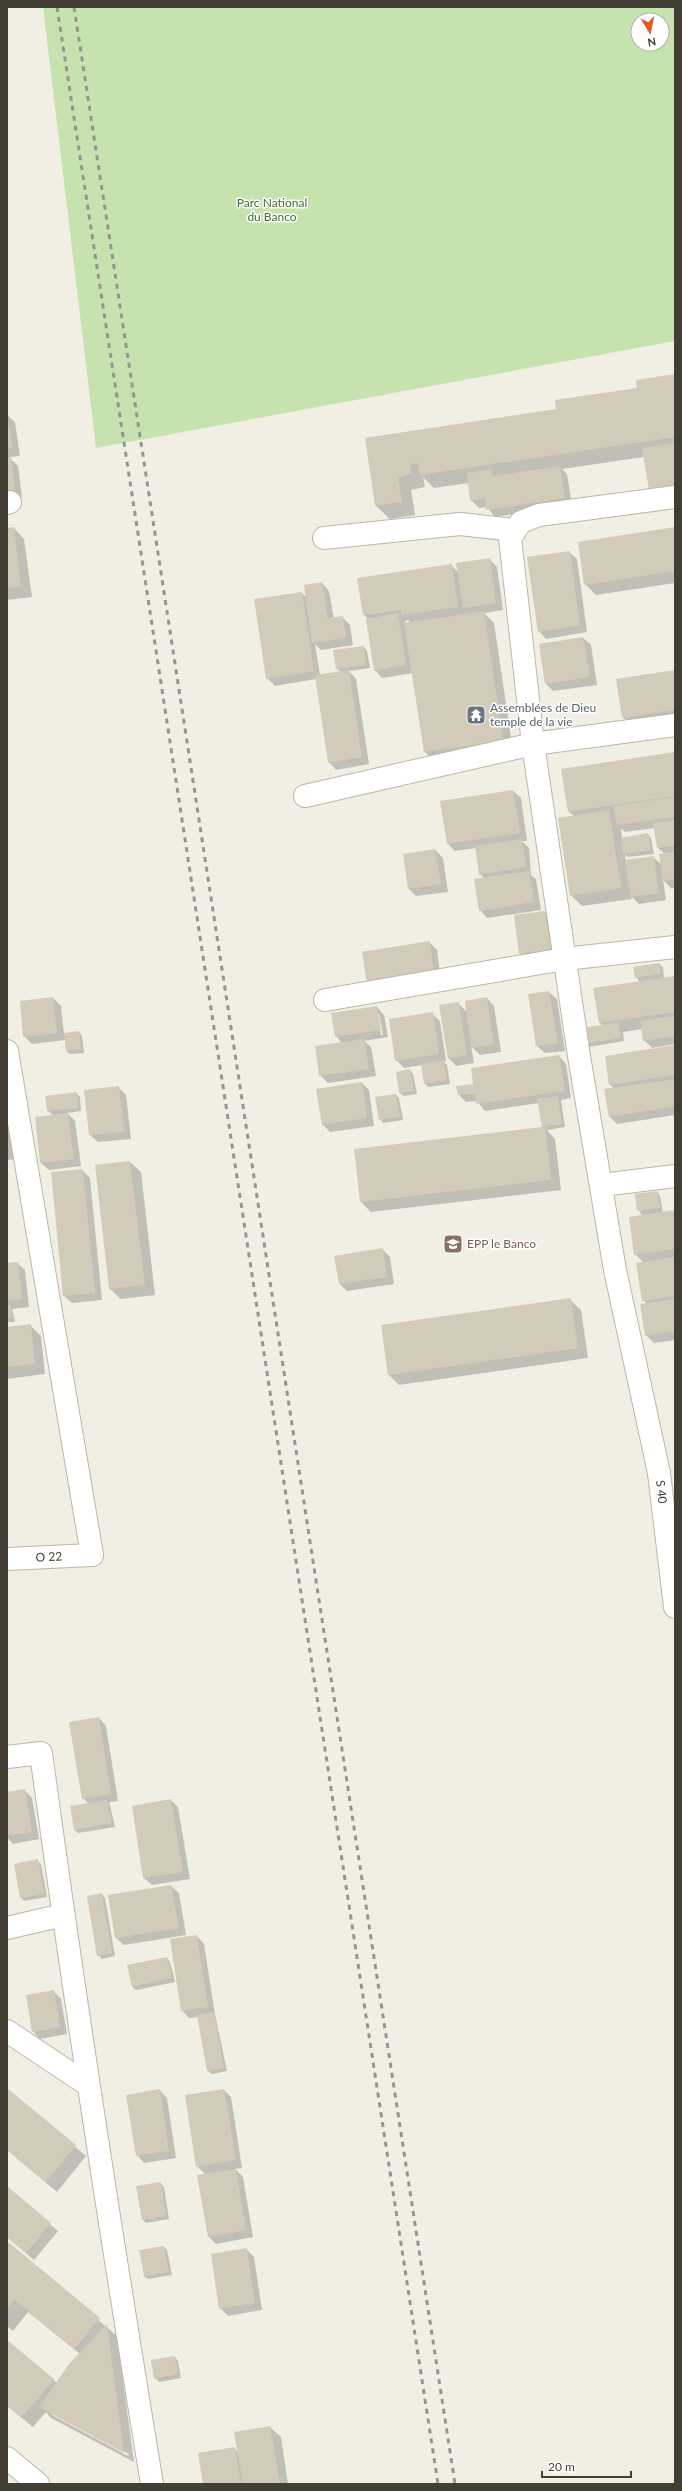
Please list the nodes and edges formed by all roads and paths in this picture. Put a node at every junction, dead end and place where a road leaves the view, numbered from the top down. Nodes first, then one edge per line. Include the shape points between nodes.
1 (675, 497) edge
2 (514, 530) junction
3 (324, 538) dead end
4 (675, 725) edge
5 (533, 744) junction
6 (305, 796) dead end
7 (675, 947) edge
8 (564, 959) junction
9 (325, 1000) dead end
10 (7, 1051) edge
11 (675, 1176) edge
12 (602, 1185) junction
13 (7, 1559) edge
14 (675, 1607) edge
15 (7, 1757) edge
16 (63, 1915) junction
17 (7, 1928) edge
18 (7, 2031) edge
19 (88, 2085) junction
20 (7, 2458) edge
21 (38, 2484) edge
22 (152, 2484) edge

1 - 2 street via 539,515 521,522
2 - 3 street via 460,524
2 - 5 street, S 40 via 510,538
4 - 5 street
5 - 6 street
5 - 8 street, S 40
7 - 8 street
8 - 9 street
8 - 12 street, S 40
10 - 13 street, O 22 via 92,1555
11 - 12 street
12 - 14 street, S 40 via 615,1270 659,1473
15 - 16 street via 41,1753
16 - 17 street
16 - 19 street
18 - 19 street
19 - 22 street
20 - 21 street

